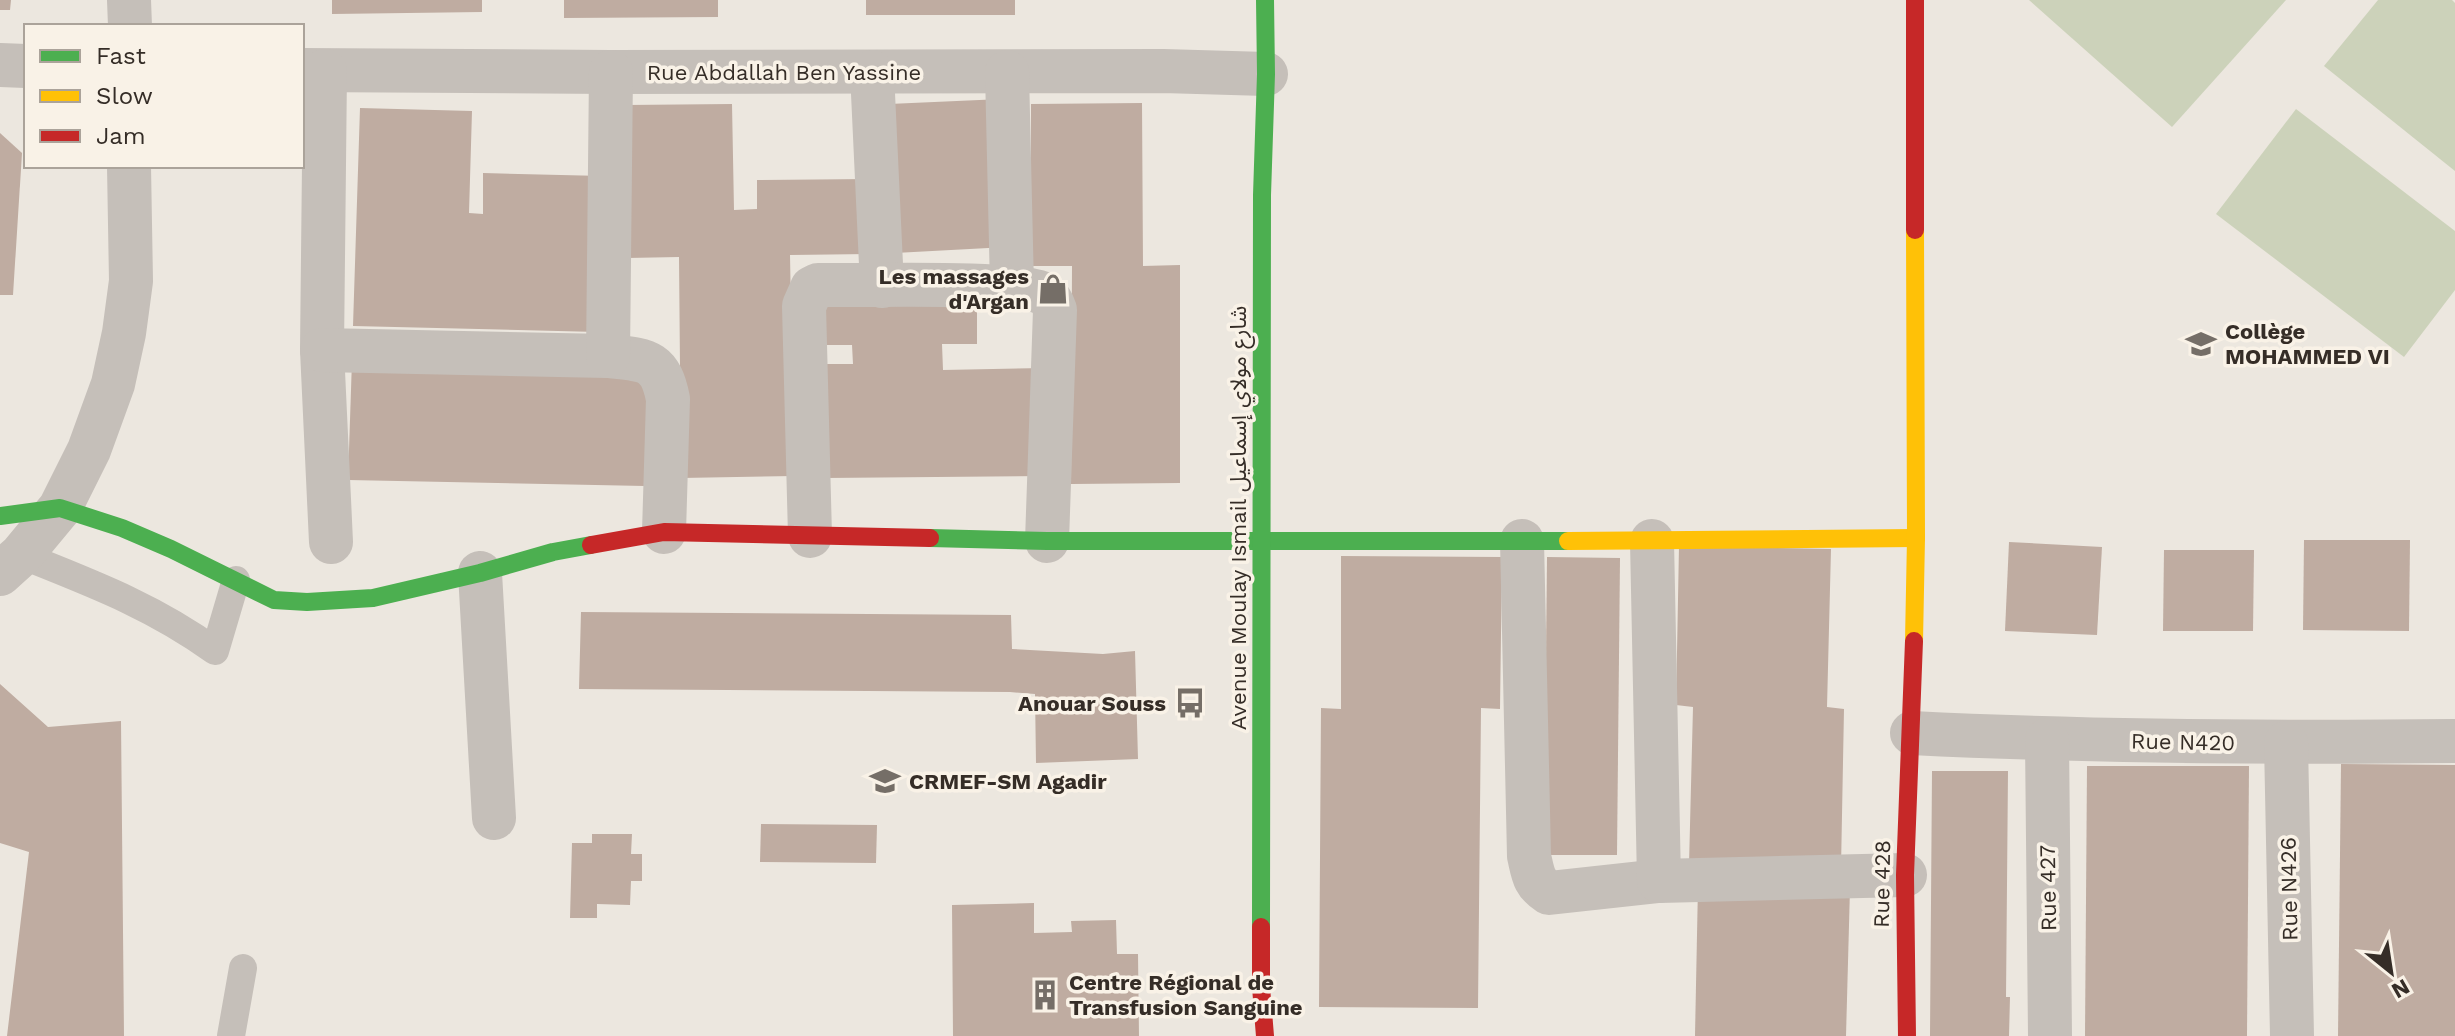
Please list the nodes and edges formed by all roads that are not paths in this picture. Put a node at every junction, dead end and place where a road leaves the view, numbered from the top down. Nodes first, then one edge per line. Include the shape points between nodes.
1 (129, 0) edge
2 (1265, 0) edge
3 (1915, 0) edge
4 (130, 24) edge
5 (0, 65) edge
6 (24, 66) edge
7 (314, 71) edge
8 (611, 72) junction
9 (872, 72) junction
10 (1007, 72) junction
11 (1266, 74) junction
12 (129, 168) edge
13 (882, 286) junction
14 (1012, 287) junction
15 (322, 350) junction
16 (608, 356) junction
17 (60, 508) junction
18 (0, 516) edge
19 (664, 532) junction
20 (810, 536) junction
21 (1916, 538) junction
22 (1047, 541) junction
23 (1261, 541) junction
24 (1522, 541) junction
25 (1652, 541) junction
26 (331, 542) dead end
27 (10, 564) edge
28 (480, 573) junction
29 (236, 580) junction
30 (1912, 733) junction
31 (2047, 740) junction
32 (2455, 741) edge
33 (2286, 743) junction
34 (494, 818) dead end
35 (1905, 875) junction
36 (1659, 881) junction
37 (243, 968) dead end
38 (231, 1036) edge
39 (1265, 1036) edge
40 (1907, 1036) edge
41 (2050, 1036) edge
42 (2292, 1036) edge

1 - 4 street
2 - 11 street, Avenue Moulay Ismail شارع مولاي إسماعيل
3 - 21 street, Rue 428
5 - 6 street
7 - 8 street, Rue Abdallah Ben Yassine
7 - 15 street
8 - 9 street, Rue Abdallah Ben Yassine
8 - 16 street
9 - 10 street, Rue Abdallah Ben Yassine
9 - 13 street
10 - 11 street, Rue Abdallah Ben Yassine
10 - 14 street
11 - 23 street, Avenue Moulay Ismail شارع مولاي إسماعيل
12 - 17 street via 131,281 124,333 113,384 89,450
13 - 14 street
13 - 20 street via 818,285 804,306
14 - 22 street via 1044,294 1055,310
15 - 16 street
15 - 26 street
16 - 19 street via 650,362 665,387
17 - 18 street
17 - 27 street
17 - 29 street via 122,528
19 - 20 street
19 - 28 street via 553,552
20 - 22 street
21 - 25 street
21 - 30 street, Rue 428
22 - 23 street
23 - 24 street
23 - 39 street, Avenue Moulay Ismail شارع مولاي إسماعيل
24 - 25 street
24 - 36 street via 1529,856 1538,886 1549,893
25 - 36 street
27 - 29 lane via 133,600 215,651
28 - 29 street via 373,598 307,602 274,600
28 - 34 street
30 - 31 street, Rue N420
30 - 35 street, Rue 428
31 - 33 street, Rue N420
31 - 41 street, Rue 427
32 - 33 street, Rue N420
33 - 42 street, Rue N426
35 - 36 street
35 - 40 street, Rue 428
37 - 38 lane

